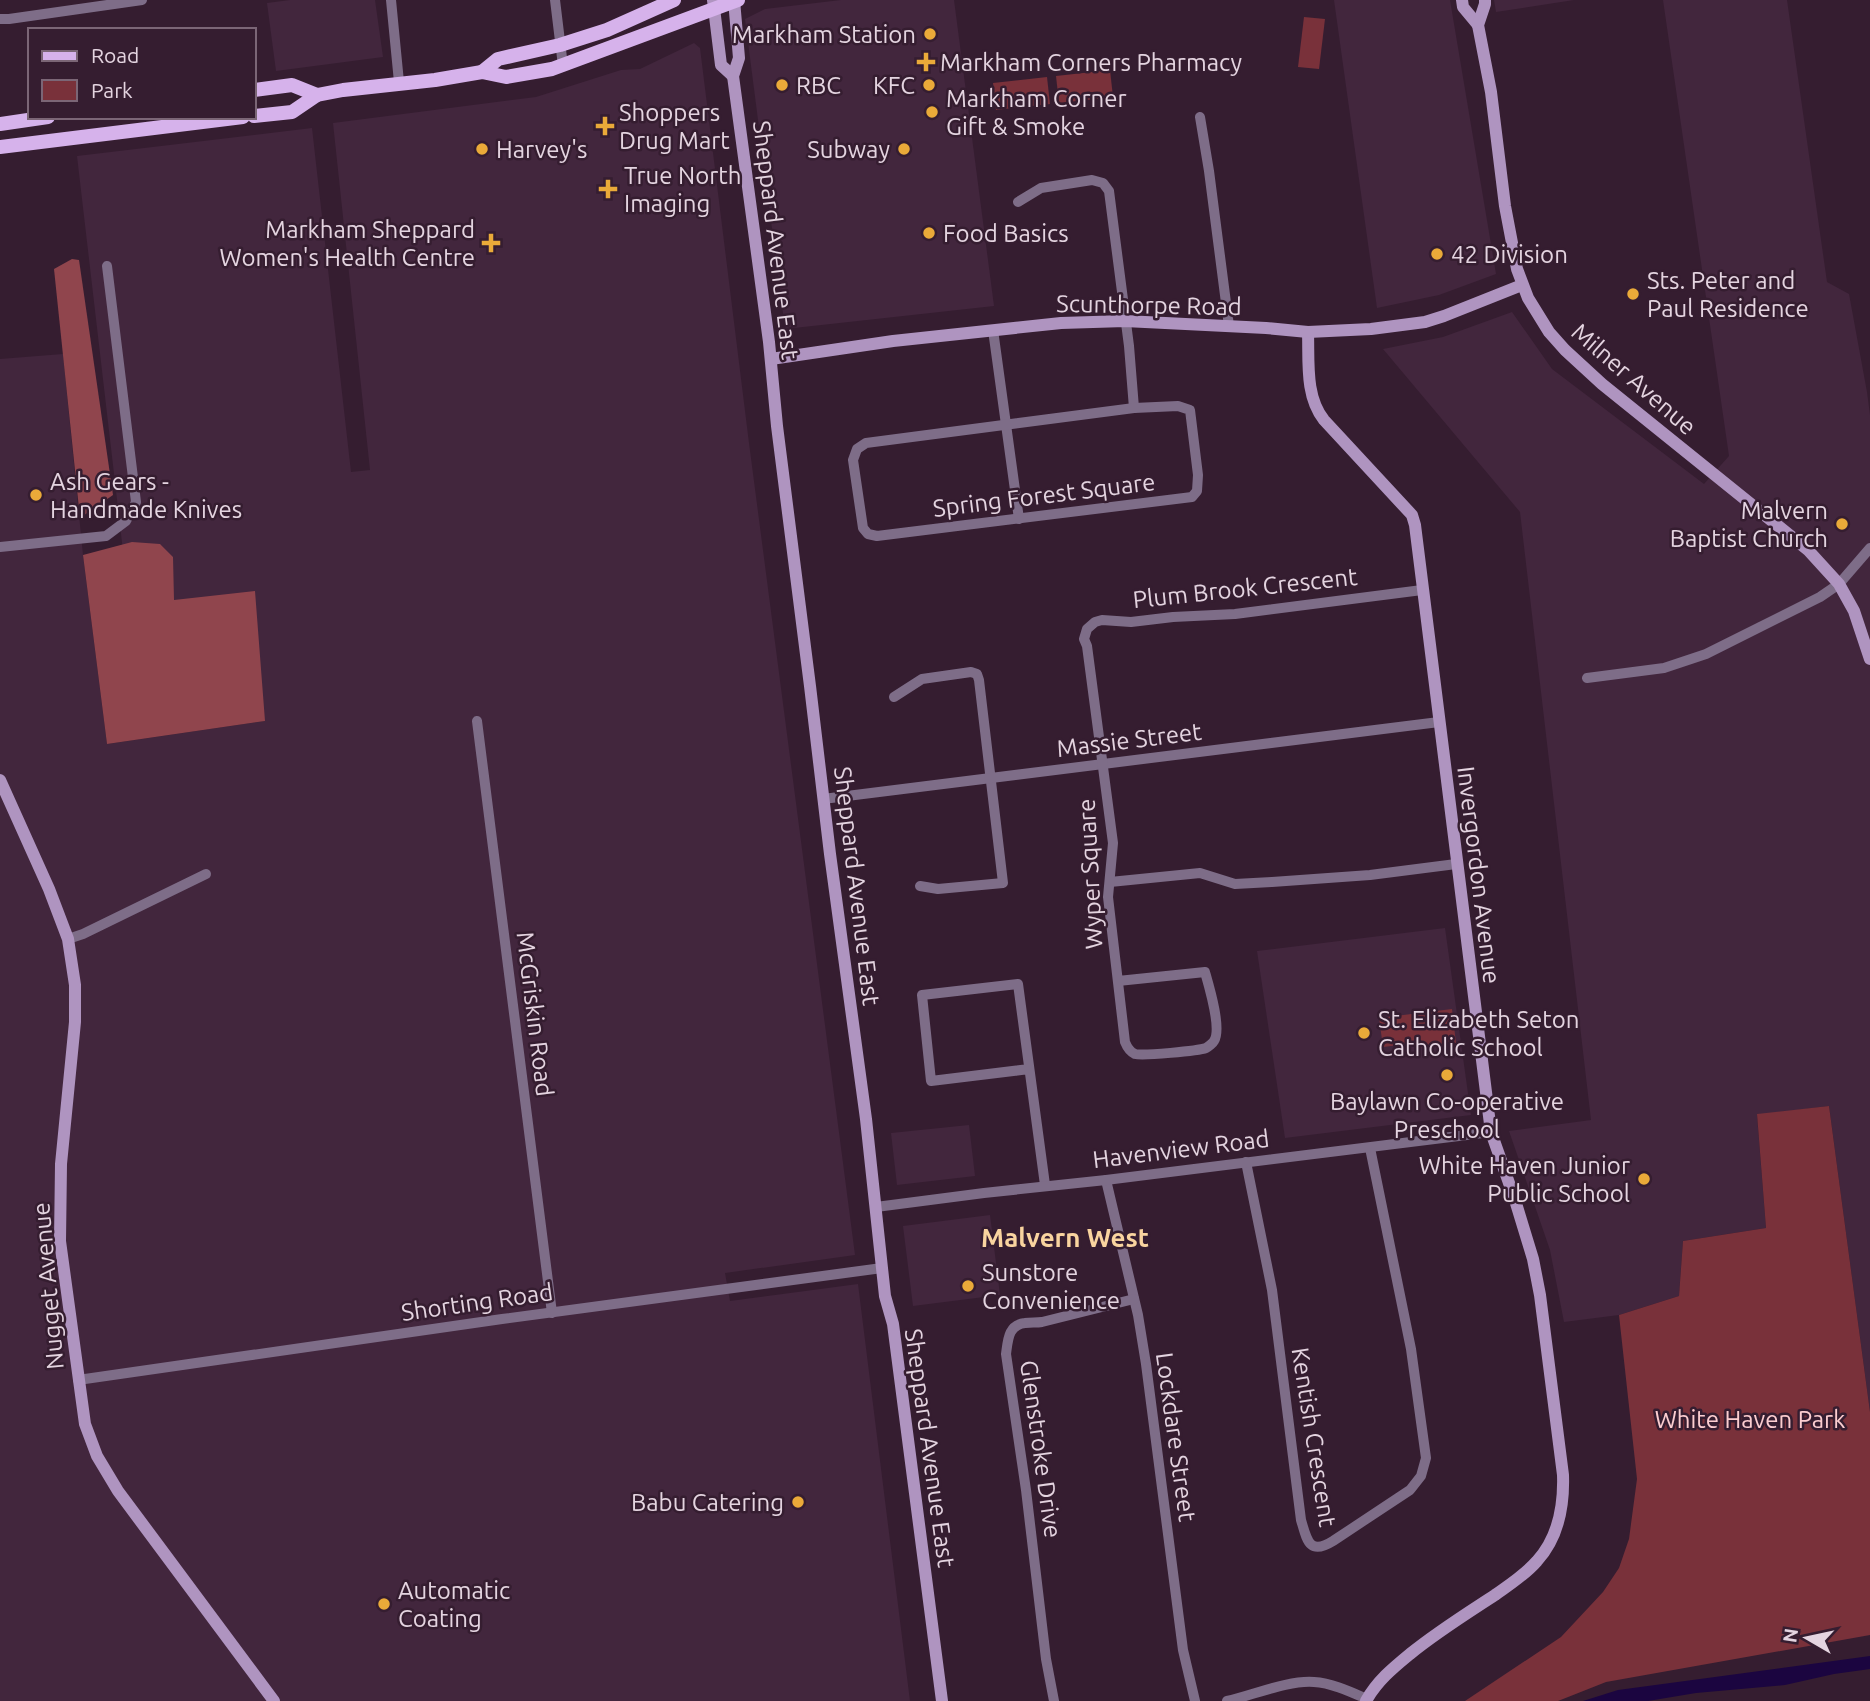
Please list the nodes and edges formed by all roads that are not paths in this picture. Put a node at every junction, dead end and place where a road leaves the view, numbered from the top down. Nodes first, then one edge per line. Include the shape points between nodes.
1 (142, 0) edge
2 (391, 0) edge
3 (555, 0) edge
4 (674, 0) edge
5 (735, 0) edge
6 (1462, 0) edge
7 (1485, 0) edge
8 (117, 1) edge
9 (714, 4) edge
10 (0, 19) edge
11 (1478, 25) junction
12 (560, 45) junction
13 (563, 66) junction
14 (482, 72) junction
15 (733, 76) junction
16 (399, 82) junction
17 (256, 90) edge
18 (317, 95) junction
19 (256, 116) edge
20 (1200, 117) dead end
21 (34, 119) edge
22 (227, 119) edge
23 (0, 124) edge
24 (0, 147) edge
25 (1018, 202) dead end
26 (107, 267) dead end
27 (1522, 285) junction
28 (1125, 321) junction
29 (1229, 326) junction
30 (993, 330) junction
31 (1308, 332) junction
32 (771, 359) junction
33 (1134, 408) junction
34 (1007, 425) junction
35 (1019, 519) junction
36 (0, 547) edge
37 (1870, 548) edge
38 (1839, 584) junction
39 (1422, 590) junction
40 (1870, 659) edge
41 (1587, 678) dead end
42 (894, 697) dead end
43 (477, 721) dead end
44 (1439, 722) junction
45 (1103, 765) junction
46 (0, 780) edge
47 (990, 780) junction
48 (824, 799) junction
49 (1456, 864) junction
50 (206, 874) dead end
51 (1110, 882) junction
52 (920, 886) dead end
53 (68, 939) junction
54 (1118, 981) junction
55 (1029, 1069) junction
56 (1491, 1132) junction
57 (1370, 1148) junction
58 (1246, 1162) junction
59 (1106, 1180) junction
60 (1045, 1185) junction
61 (876, 1207) junction
62 (882, 1268) junction
63 (1134, 1299) junction
64 (552, 1313) junction
65 (78, 1380) junction
66 (1366, 1700) edge
67 (274, 1701) edge
68 (942, 1701) edge
69 (1054, 1701) edge
70 (1195, 1701) edge
71 (1227, 1701) edge

1 - 8 street
2 - 16 street
3 - 12 street
4 - 12 main road
5 - 9 main road
5 - 15 street, Sheppard Avenue East via 738,58
6 - 11 street, Milner Avenue
7 - 11 street, Milner Avenue
8 - 10 street
9 - 13 main road
9 - 15 street, Sheppard Avenue East via 721,65
11 - 27 street, Milner Avenue via 1505,206
12 - 13 street
12 - 14 main road via 498,59
13 - 14 main road via 506,77
14 - 16 main road
15 - 32 street, Sheppard Avenue East
16 - 18 main road
17 - 18 main road via 292,85
18 - 19 main road via 292,112
20 - 29 street
21 - 23 main road
22 - 24 main road
25 - 28 street via 1041,188 1092,180 1103,183 1109,191
26 - 36 street via 136,502 126,521 107,536
27 - 31 street, Scunthorpe Road via 1425,322
27 - 38 street, Milner Avenue via 1565,350 1808,550
28 - 29 street, Scunthorpe Road
28 - 30 street, Scunthorpe Road
28 - 33 street
29 - 31 street, Scunthorpe Road
30 - 32 street, Scunthorpe Road
30 - 34 street
31 - 39 street, Invergordon Avenue via 1314,406 1412,514
32 - 48 street, Sheppard Avenue East
33 - 34 street, Spring Forest Square
33 - 35 street, Spring Forest Square via 1178,406 1189,410 1198,475 1192,497
34 - 35 street
34 - 35 street, Spring Forest Square via 866,443 857,449 853,460 863,528 868,534 877,537
37 - 38 street
38 - 40 street, Milner Avenue via 1854,611
38 - 41 street via 1693,660
39 - 44 street, Invergordon Avenue
39 - 45 street, Plum Brook Crescent via 1235,614 1095,622 1084,639
42 - 47 street via 922,679 976,674
43 - 64 street, McGriskin Road
44 - 45 street, Massie Street
44 - 49 street, Invergordon Avenue
45 - 47 street, Massie Street
45 - 51 street, Wyper Square via 1113,843
46 - 53 street, Nugget Avenue
47 - 48 street, Massie Street
47 - 52 street via 1003,883 938,889
48 - 61 street, Sheppard Avenue East
49 - 51 street via 1235,884 1200,873
49 - 56 street, Invergordon Avenue
50 - 53 street
51 - 54 street, Wyper Square
53 - 65 street, Nugget Avenue via 75,1022 59,1229
54 - 54 street, Wyper Square via 1129,1050 1149,1055 1206,1048 1213,1043 1216,1024 1205,972
55 - 55 street via 1018,984 922,995 931,1081
55 - 60 street
56 - 57 street, Havenview Road
56 - 66 street, Invergordon Avenue via 1536,1275 1563,1475 1560,1514 1552,1539 1537,1562 1420,1646 1380,1680
57 - 58 street, Havenview Road
57 - 58 street, Kentish Crescent via 1411,1349 1426,1458 1421,1476 1410,1490 1323,1548 1307,1539 1301,1520 1272,1290
58 - 59 street, Havenview Road
59 - 60 street, Havenview Road
59 - 63 street, Lockdare Street
60 - 61 street, Havenview Road
61 - 62 street, Sheppard Avenue East
62 - 64 street, Shorting Road
62 - 68 street, Sheppard Avenue East
63 - 69 street, Glenstroke Drive via 1017,1325 1008,1337 1006,1354
63 - 70 street, Lockdare Street via 1183,1650
64 - 65 street, Shorting Road
65 - 67 street, Nugget Avenue via 85,1424 97,1457
66 - 71 street via 1316,1682

